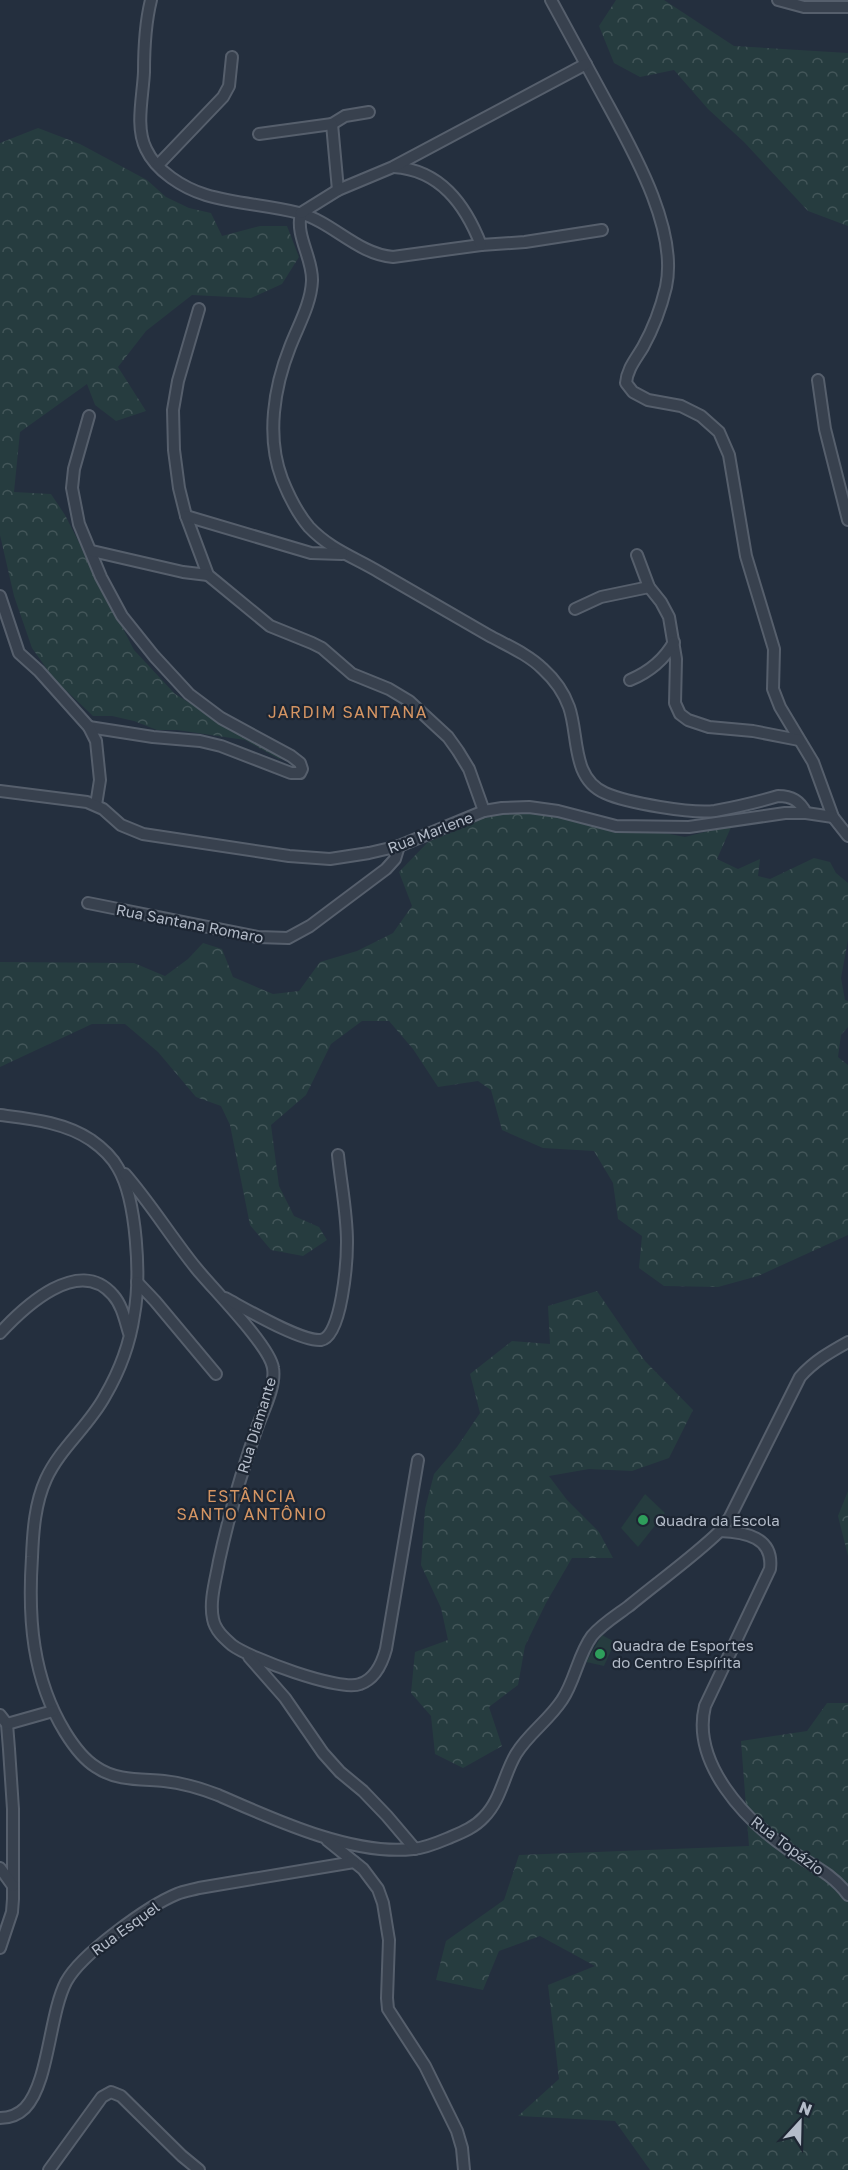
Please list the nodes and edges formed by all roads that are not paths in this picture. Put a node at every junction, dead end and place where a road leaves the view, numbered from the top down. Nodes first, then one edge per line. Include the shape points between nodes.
1 (151, 0) edge
2 (551, 0) edge
3 (778, 0) edge
4 (848, 7) edge
5 (232, 57) dead end
6 (586, 64) junction
7 (369, 112) dead end
8 (332, 124) junction
9 (259, 134) dead end
10 (158, 165) junction
11 (393, 167) junction
12 (338, 190) junction
13 (301, 213) junction
14 (602, 230) dead end
15 (481, 245) junction
16 (199, 309) dead end
17 (818, 380) dead end
18 (89, 416) dead end
19 (186, 516) junction
20 (848, 520) edge
21 (92, 551) junction
22 (342, 554) junction
23 (637, 555) dead end
24 (208, 575) junction
25 (649, 587) junction
26 (0, 596) edge
27 (575, 609) dead end
28 (674, 642) junction
29 (630, 680) dead end
30 (89, 727) junction
31 (799, 740) junction
32 (0, 791) edge
33 (96, 805) junction
34 (484, 811) junction
35 (807, 813) junction
36 (833, 817) junction
37 (848, 836) edge
38 (399, 846) junction
39 (88, 903) dead end
40 (0, 1115) edge
41 (338, 1155) dead end
42 (117, 1164) junction
43 (137, 1282) junction
44 (217, 1293) junction
45 (0, 1333) edge
46 (130, 1335) junction
47 (848, 1342) edge
48 (216, 1374) dead end
49 (418, 1460) dead end
50 (720, 1531) junction
51 (247, 1654) junction
52 (53, 1711) junction
53 (3, 1719) edge
54 (322, 1836) junction
55 (415, 1849) junction
56 (354, 1862) junction
57 (0, 1868) edge
58 (13, 1886) junction
59 (847, 1893) edge
60 (0, 1948) edge
61 (0, 2118) edge
62 (49, 2170) edge
63 (199, 2170) edge
64 (464, 2170) edge

1 - 10 street via 144,50 141,128 145,148
2 - 6 street
3 - 4 street via 804,7
5 - 10 street via 229,86 223,97
6 - 11 street
6 - 31 street via 653,198 668,261 666,287 657,317 627,372 626,383 648,400 681,406 701,416 719,432 729,455 747,556 774,649 773,689
7 - 8 street via 345,116
8 - 9 street
8 - 12 street
10 - 13 street via 180,184 204,195
11 - 12 street
11 - 15 street via 411,168 438,182 467,213
12 - 13 street
13 - 15 street via 384,256
13 - 22 street via 300,230 312,279 307,306 282,367 276,398 274,452 282,479 308,526
14 - 15 street
16 - 19 street via 173,410 174,450
17 - 20 street via 825,429
18 - 21 street via 76,457 72,488 80,524
19 - 22 street via 310,553
19 - 24 street
21 - 24 street via 183,573
21 - 30 street via 122,616 169,674 206,707 300,763 302,769 297,774 281,770 200,741
22 - 35 street via 468,622 542,668 570,708 580,763 589,781 604,793 700,811 789,796
23 - 25 street
24 - 34 street via 270,626 322,648 352,674 409,701 458,751
25 - 27 street via 601,597
25 - 28 street via 669,617
26 - 30 street via 19,653
28 - 29 street via 662,660
28 - 31 street via 675,703 680,714 709,726
30 - 33 street via 99,759
31 - 36 street via 813,762
32 - 33 street, Rua Marlene
33 - 38 street, Rua Marlene via 137,832 289,856 330,859
34 - 35 street, Rua Marlene via 529,807 616,826 673,827
34 - 38 street, Rua Marlene
35 - 36 street, Rua Marlene
36 - 37 street
38 - 39 street, Rua Santana Romaro via 386,869 288,938 258,937
40 - 42 street, Rua Diamante via 70,1130 90,1139
41 - 44 street via 346,1242 338,1319 327,1338 312,1339 287,1329
42 - 43 street via 130,1203
42 - 44 street, Rua Diamante
43 - 46 street
43 - 48 street
44 - 51 street, Rua Diamante via 265,1349 273,1368 271,1388 229,1517 212,1607 219,1632
45 - 46 street via 49,1291 85,1280 114,1296
46 - 52 street via 105,1397 46,1479 34,1519 31,1629
47 - 50 street via 819,1359 800,1377
49 - 51 street, Rua Diamante via 386,1649 373,1676 359,1685 342,1686
50 - 55 street via 592,1636 563,1699 518,1751 497,1799 482,1820 458,1834
50 - 59 street, Rua Topázio via 754,1538 764,1545 771,1559 770,1569 705,1706 702,1726 706,1751 747,1815 836,1880
51 - 55 street via 285,1698 323,1753
52 - 53 street
52 - 54 street via 83,1756 105,1773 191,1786
53 - 58 street via 13,1809
54 - 55 street via 373,1848
54 - 56 street
56 - 61 street, Rua Esquel via 177,1894 103,1942 81,1961 67,1982 31,2100 16,2115
56 - 64 street via 372,1878 383,1903 389,1940 388,2009 425,2066 457,2131
57 - 58 street
58 - 60 street via 12,1912
62 - 63 street via 102,2097 111,2092 121,2096

